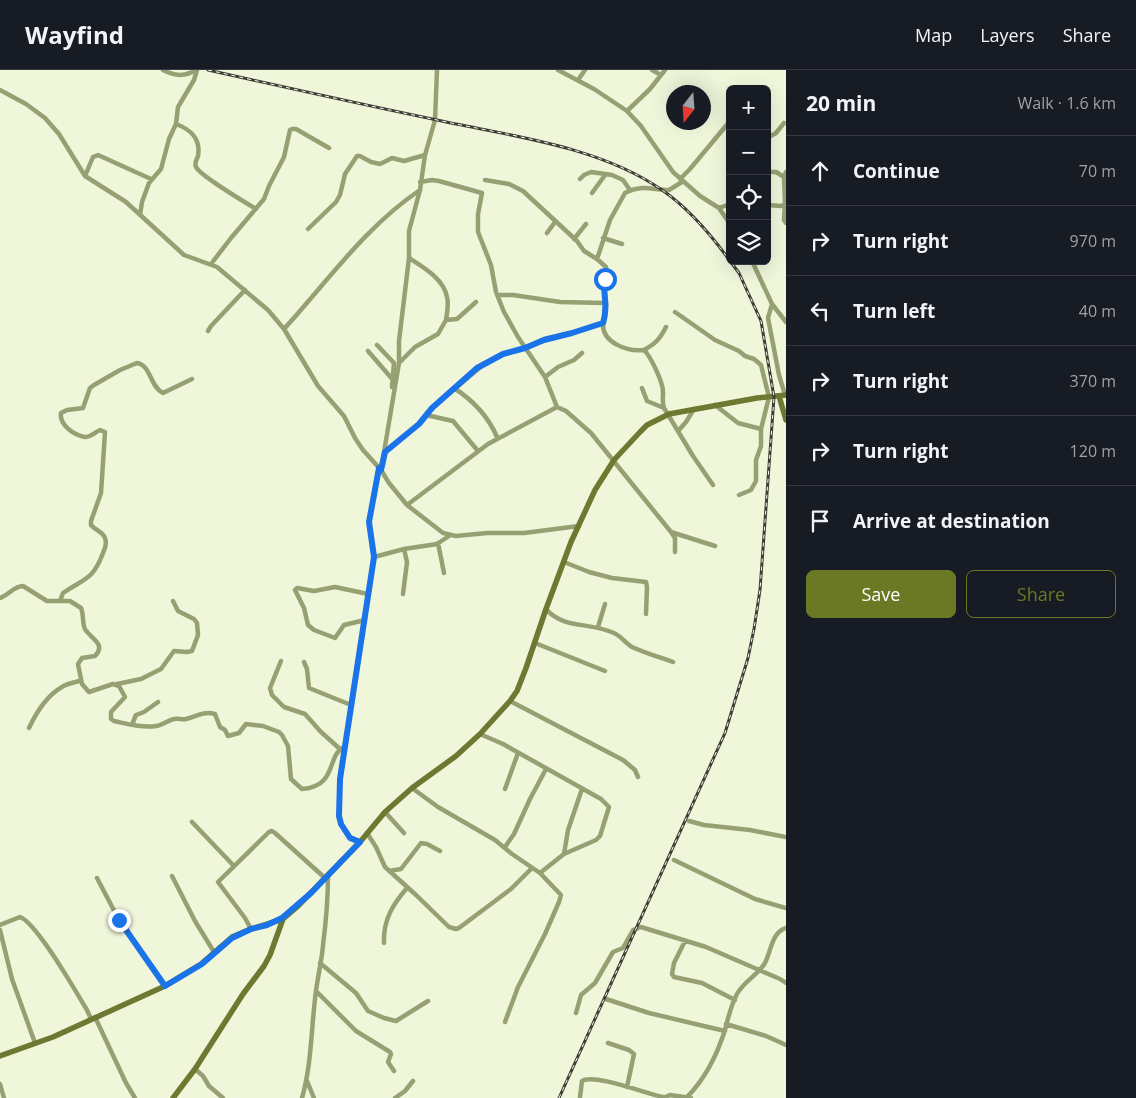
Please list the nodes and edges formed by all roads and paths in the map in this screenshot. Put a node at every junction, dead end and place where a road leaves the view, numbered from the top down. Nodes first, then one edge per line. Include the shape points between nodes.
1 (163, 70) edge
2 (196, 70) edge
3 (437, 70) edge
4 (558, 70) edge
5 (585, 70) edge
6 (652, 70) edge
7 (665, 70) edge
8 (661, 75) junction
9 (578, 80) junction
10 (0, 90) edge
11 (627, 111) junction
12 (176, 124) junction
13 (784, 124) dead end
14 (726, 126) edge
15 (771, 135) edge
16 (329, 148) dead end
17 (425, 156) junction
18 (771, 172) edge
19 (606, 175) junction
20 (785, 175) edge
21 (85, 176) junction
22 (151, 179) junction
23 (580, 179) dead end
24 (485, 180) dead end
25 (681, 181) junction
26 (420, 182) junction
27 (420, 190) junction
28 (630, 190) junction
29 (592, 193) dead end
30 (785, 204) edge
31 (726, 205) edge
32 (771, 205) edge
33 (719, 208) junction
34 (256, 209) junction
35 (140, 215) junction
36 (727, 220) edge
37 (555, 222) junction
38 (786, 222) edge
39 (586, 224) dead end
40 (308, 229) dead end
41 (547, 233) dead end
42 (603, 238) junction
43 (574, 239) junction
44 (622, 244) dead end
45 (409, 258) junction
46 (597, 259) junction
47 (212, 264) junction
48 (754, 265) edge
49 (245, 290) junction
50 (497, 295) junction
51 (476, 302) dead end
52 (606, 303) junction
53 (772, 304) junction
54 (675, 312) dead end
55 (446, 320) junction
56 (786, 322) edge
57 (603, 323) junction
58 (666, 327) dead end
59 (284, 329) junction
60 (208, 331) dead end
61 (377, 345) dead end
62 (525, 348) junction
63 (644, 350) junction
64 (368, 352) dead end
65 (582, 353) dead end
66 (399, 362) junction
67 (545, 377) junction
68 (192, 379) dead end
69 (393, 380) junction
70 (454, 388) junction
71 (642, 388) dead end
72 (394, 392) junction
73 (784, 395) edge
74 (769, 397) junction
75 (715, 405) junction
76 (557, 406) junction
77 (664, 408) junction
78 (694, 409) junction
79 (668, 414) junction
80 (426, 415) junction
81 (786, 420) edge
82 (761, 429) junction
83 (679, 430) junction
84 (498, 437) junction
85 (478, 450) junction
86 (385, 452) junction
87 (614, 460) junction
88 (380, 469) junction
89 (713, 485) dead end
90 (739, 495) dead end
91 (407, 505) junction
92 (579, 526) junction
93 (672, 532) junction
94 (449, 536) junction
95 (438, 543) junction
96 (715, 546) dead end
97 (404, 549) junction
98 (675, 552) dead end
99 (374, 557) junction
100 (564, 562) junction
101 (444, 574) dead end
102 (368, 594) junction
103 (403, 594) dead end
104 (0, 598) edge
105 (60, 601) junction
106 (173, 601) dead end
107 (605, 604) dead end
108 (546, 609) junction
109 (646, 614) dead end
110 (365, 620) junction
111 (598, 628) junction
112 (535, 643) junction
113 (281, 661) dead end
114 (304, 662) dead end
115 (672, 662) dead end
116 (605, 671) dead end
117 (81, 680) junction
118 (117, 684) junction
119 (510, 701) junction
120 (158, 702) dead end
121 (351, 705) junction
122 (134, 725) junction
123 (29, 728) dead end
124 (480, 734) junction
125 (342, 748) junction
126 (518, 753) junction
127 (546, 769) junction
128 (638, 777) dead end
129 (412, 788) junction
130 (505, 789) dead end
131 (582, 789) junction
132 (384, 812) junction
133 (689, 821) dead end
134 (192, 822) dead end
135 (367, 833) junction
136 (404, 833) dead end
137 (786, 837) edge
138 (360, 842) junction
139 (505, 848) junction
140 (440, 851) dead end
141 (564, 854) junction
142 (674, 860) dead end
143 (233, 866) junction
144 (532, 868) junction
145 (388, 871) junction
146 (540, 873) junction
147 (172, 876) dead end
148 (326, 877) junction
149 (97, 878) dead end
150 (407, 888) junction
151 (786, 908) edge
152 (282, 918) junction
153 (0, 924) edge
154 (786, 928) edge
155 (251, 929) junction
156 (0, 930) edge
157 (685, 941) junction
158 (384, 943) dead end
159 (214, 952) junction
160 (320, 963) junction
161 (760, 971) junction
162 (786, 983) edge
163 (165, 986) junction
164 (316, 991) junction
165 (606, 999) dead end
166 (734, 1000) junction
167 (428, 1001) dead end
168 (576, 1013) dead end
169 (93, 1018) junction
170 (505, 1022) dead end
171 (726, 1024) junction
172 (724, 1031) junction
173 (35, 1043) junction
174 (608, 1043) dead end
175 (786, 1045) edge
176 (0, 1056) edge
177 (195, 1069) junction
178 (394, 1071) dead end
179 (307, 1081) junction
180 (413, 1081) dead end
181 (0, 1084) edge
182 (627, 1087) junction
183 (402, 1096) edge
184 (663, 1097) edge
185 (4, 1098) edge
186 (135, 1098) edge
187 (173, 1098) edge
188 (223, 1098) edge
189 (302, 1098) edge
190 (314, 1098) edge
191 (395, 1098) edge
192 (573, 1098) edge
193 (581, 1098) edge
194 (689, 1098) edge

1 - 2 street via 183,76
2 - 12 street via 194,80 178,107
3 - 17 street via 435,120
4 - 9 street
5 - 9 street
6 - 8 street
7 - 8 street
8 - 11 street
9 - 11 street
10 - 21 street via 45,118
11 - 25 street
12 - 22 street via 160,172
12 - 34 street via 189,129 194,135 197,169
13 - 15 street
14 - 25 street
16 - 34 street via 292,128 282,162
17 - 26 street
17 - 40 street via 404,161 392,158 380,164 357,156 345,174 336,202
18 - 20 street
19 - 23 street via 591,172
19 - 28 street via 621,178
19 - 29 street
20 - 30 street
21 - 22 street via 93,157 98,155
21 - 35 street via 122,199
22 - 35 street
24 - 37 street via 515,186
25 - 28 street via 669,190 652,187
25 - 33 street
26 - 27 street
26 - 50 street via 439,181 482,193 478,232 491,265
27 - 45 street via 410,231
27 - 59 street via 400,204 342,261
28 - 42 street via 621,200
30 - 32 street
30 - 38 street
31 - 33 street
33 - 36 street
34 - 47 street
35 - 47 street via 184,255
37 - 41 street
37 - 43 street
39 - 43 street
42 - 44 street
42 - 46 street
43 - 46 street
45 - 55 street via 430,272 444,289
45 - 66 street
46 - 52 street via 607,269 604,284
47 - 49 street
48 - 53 street
49 - 59 street
49 - 60 street
50 - 52 street
50 - 62 street
51 - 55 street via 457,319
52 - 57 street
53 - 56 street
53 - 73 street via 768,318
54 - 74 street via 715,340 759,363
55 - 66 street via 438,334 415,347
57 - 62 street
57 - 63 street via 606,336 615,343 632,350
58 - 63 street via 655,345
59 - 88 street via 318,386 344,416 363,450
61 - 69 street via 394,362
62 - 67 street
62 - 70 street via 484,364
63 - 77 street via 661,383
64 - 69 street
65 - 67 street
66 - 72 street
67 - 76 street
68 - 105 street via 163,393 157,389 144,366 137,363 90,388 83,408 61,413 62,423 85,437 100,430 105,432 101,493 91,525 106,540 92,576 63,593
69 - 72 street
70 - 80 street
70 - 84 street via 480,409
71 - 77 street via 647,401
72 - 86 street
73 - 74 main road
73 - 81 main road
74 - 75 main road
74 - 82 street
75 - 78 main road
75 - 82 street via 738,423
76 - 84 street
76 - 87 street via 591,433
77 - 79 street
78 - 79 main road
78 - 83 street
79 - 83 street
79 - 87 main road via 647,425
80 - 85 street via 452,421
80 - 86 street
82 - 90 street via 762,446 756,460 754,486
83 - 89 street via 692,456
84 - 85 street
85 - 91 street
86 - 88 street
87 - 92 main road via 595,490
87 - 93 street
88 - 91 street
88 - 99 street via 369,522
91 - 94 street
92 - 94 street via 524,533
92 - 100 main road
93 - 96 street
93 - 98 street
94 - 95 street
95 - 97 street
95 - 101 street
97 - 99 street
97 - 103 street via 408,562
99 - 102 street
100 - 108 main road
100 - 109 street via 589,572 646,582
102 - 110 street
102 - 110 street via 335,588 295,590 308,625 327,636 335,638 344,625
104 - 105 street via 20,586 48,601
105 - 117 street via 70,601 81,608 86,630 99,643 97,654 80,661
106 - 118 street via 178,611 198,623 198,635 192,650 174,651 162,669 141,679
107 - 111 street
108 - 111 street via 562,622
108 - 112 main road
110 - 121 street
111 - 115 street via 614,633 634,648
112 - 116 street
112 - 119 main road
113 - 125 street via 270,688 272,695 284,707 304,714
114 - 121 street via 309,688
117 - 118 street via 89,692
117 - 123 street via 62,686 52,694
118 - 122 street via 125,698 112,710 111,718
119 - 124 main road
119 - 128 street via 630,765
120 - 122 street via 136,715
121 - 125 street
122 - 125 street via 155,726 174,719 212,713 228,736 239,733 250,723 279,732 288,746 291,779 302,790 314,787 324,779
124 - 126 street
124 - 129 main road
125 - 138 street via 339,816 345,832
126 - 127 street
126 - 130 street
127 - 131 street
127 - 139 street
129 - 132 main road
129 - 139 street
131 - 141 street via 568,830
131 - 141 street via 608,804 609,811 596,840
132 - 135 main road
132 - 136 street
133 - 137 street
134 - 143 street
135 - 138 main road
135 - 145 street
138 - 148 main road
139 - 144 street
140 - 145 street via 421,843 401,869
141 - 146 street
142 - 151 street via 755,899
143 - 148 street via 272,831
143 - 155 street via 218,884
144 - 146 street
144 - 150 street via 495,902 456,929 449,927
145 - 150 street
146 - 170 street via 560,898
147 - 159 street
148 - 152 main road
148 - 160 street via 328,895
149 - 163 street via 119,920
150 - 158 street via 385,923
152 - 155 main road
152 - 177 main road via 264,966
153 - 169 street via 20,917 29,923
154 - 161 street via 777,933
155 - 159 main road
156 - 173 street via 12,980
157 - 161 street
157 - 166 street via 674,963 674,977 702,983
157 - 168 street via 641,927 633,930 624,947 613,952 595,983 581,995
159 - 163 main road via 202,964
160 - 164 street
160 - 167 street via 356,993 368,1011 384,1018 396,1021
161 - 162 street
161 - 166 street via 753,975
163 - 169 main road
164 - 178 street via 356,1031 390,1052 388,1062
164 - 179 street
165 - 172 street
166 - 171 street
169 - 173 main road
169 - 186 street
171 - 172 street
171 - 175 street
172 - 194 street via 710,1066
173 - 176 main road
174 - 182 street via 634,1054
177 - 187 main road
177 - 188 street
179 - 189 street
179 - 190 street
180 - 183 street
181 - 185 street
182 - 184 street
182 - 193 street via 587,1079 582,1081
183 - 191 street
184 - 194 street
192 - 193 street

